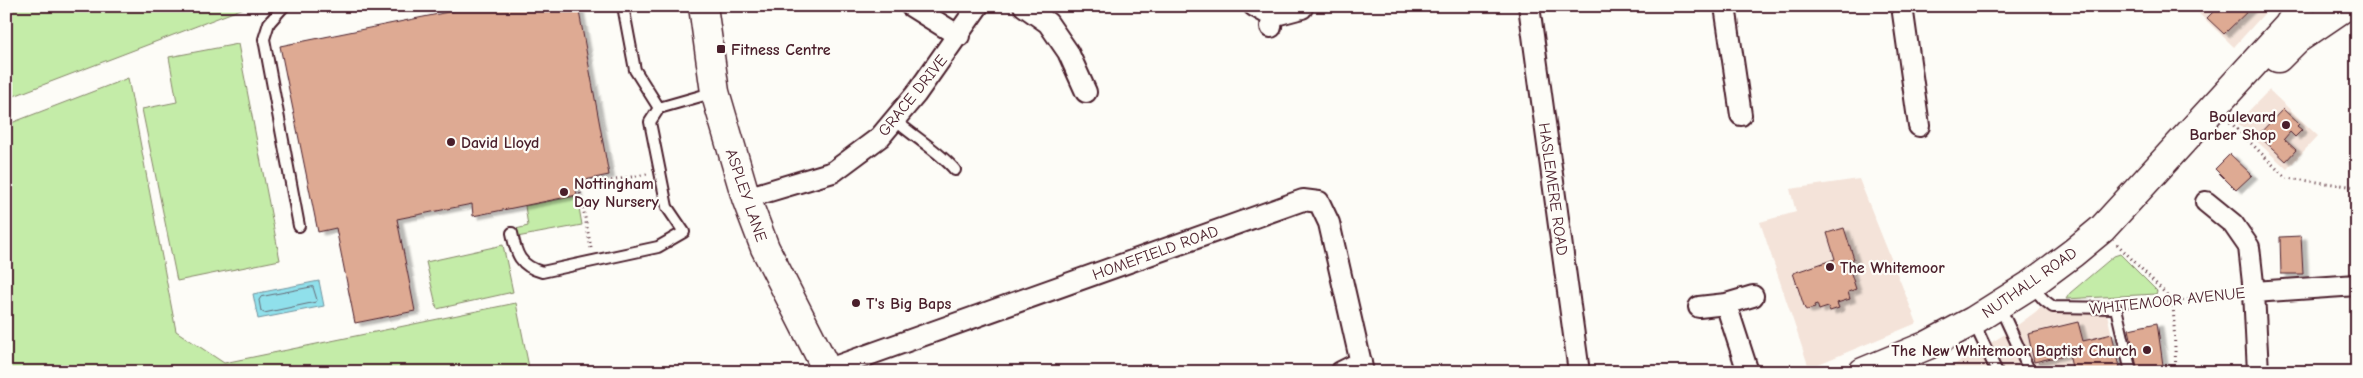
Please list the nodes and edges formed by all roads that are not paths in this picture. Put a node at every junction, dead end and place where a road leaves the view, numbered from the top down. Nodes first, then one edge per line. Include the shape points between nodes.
1 (284, 6) edge
2 (623, 6) edge
3 (702, 6) edge
4 (911, 6) edge
5 (978, 6) edge
6 (1024, 6) edge
7 (1254, 6) edge
8 (1529, 6) edge
9 (1725, 6) edge
10 (1902, 6) edge
11 (2346, 6) edge
12 (1302, 8) dead end
13 (2293, 13) edge
14 (959, 36) junction
15 (1087, 78) dead end
16 (715, 92) junction
17 (659, 108) junction
18 (1741, 115) dead end
19 (895, 120) junction
20 (1919, 126) dead end
21 (2170, 157) junction
22 (955, 170) dead end
23 (746, 198) junction
24 (2206, 202) dead end
25 (299, 226) dead end
26 (512, 233) dead end
27 (2030, 285) junction
28 (2357, 285) edge
29 (2254, 292) junction
30 (1753, 296) dead end
31 (1726, 304) junction
32 (1999, 304) junction
33 (1699, 307) dead end
34 (1973, 321) junction
35 (1362, 367) edge
36 (827, 371) edge
37 (1341, 372) edge
38 (1579, 372) edge
39 (1748, 372) edge
40 (1863, 372) edge
41 (1997, 372) edge
42 (2030, 372) edge
43 (2131, 372) edge
44 (2258, 372) edge

1 - 25 lane via 269,23 264,39
2 - 17 lane via 635,70
3 - 16 main road, ASPLEY LANE
4 - 14 street
5 - 14 street, GRACE DRIVE
6 - 15 street via 1048,23
7 - 12 street via 1272,22
8 - 38 street, HASLEMERE ROAD
9 - 18 street
10 - 20 street
11 - 21 main road, NUTHALL ROAD via 2296,40
13 - 21 main road, NUTHALL ROAD
14 - 19 street, GRACE DRIVE
16 - 17 lane
16 - 23 main road, ASPLEY LANE
17 - 26 lane via 650,122 659,172 667,207 684,232 658,247 542,272 529,269 515,249
19 - 22 lane via 943,156
19 - 23 street, GRACE DRIVE via 880,137 833,172
21 - 27 main road, NUTHALL ROAD via 2102,229
23 - 36 main road, ASPLEY LANE via 765,248
24 - 29 street via 2233,224 2249,247
27 - 32 main road, NUTHALL ROAD
27 - 43 lane, WHITEMOOR AVENUE via 2053,308 2116,308
28 - 29 street, WHITEMOOR AVENUE
29 - 44 street, WHITEMOOR AVENUE
30 - 31 street
31 - 33 street
31 - 39 street
32 - 34 main road, NUTHALL ROAD
32 - 42 lane
34 - 40 main road, NUTHALL ROAD via 1928,345
34 - 41 lane
35 - 36 street, HOMEFIELD ROAD via 1329,223 1319,202 1303,200
35 - 37 street

